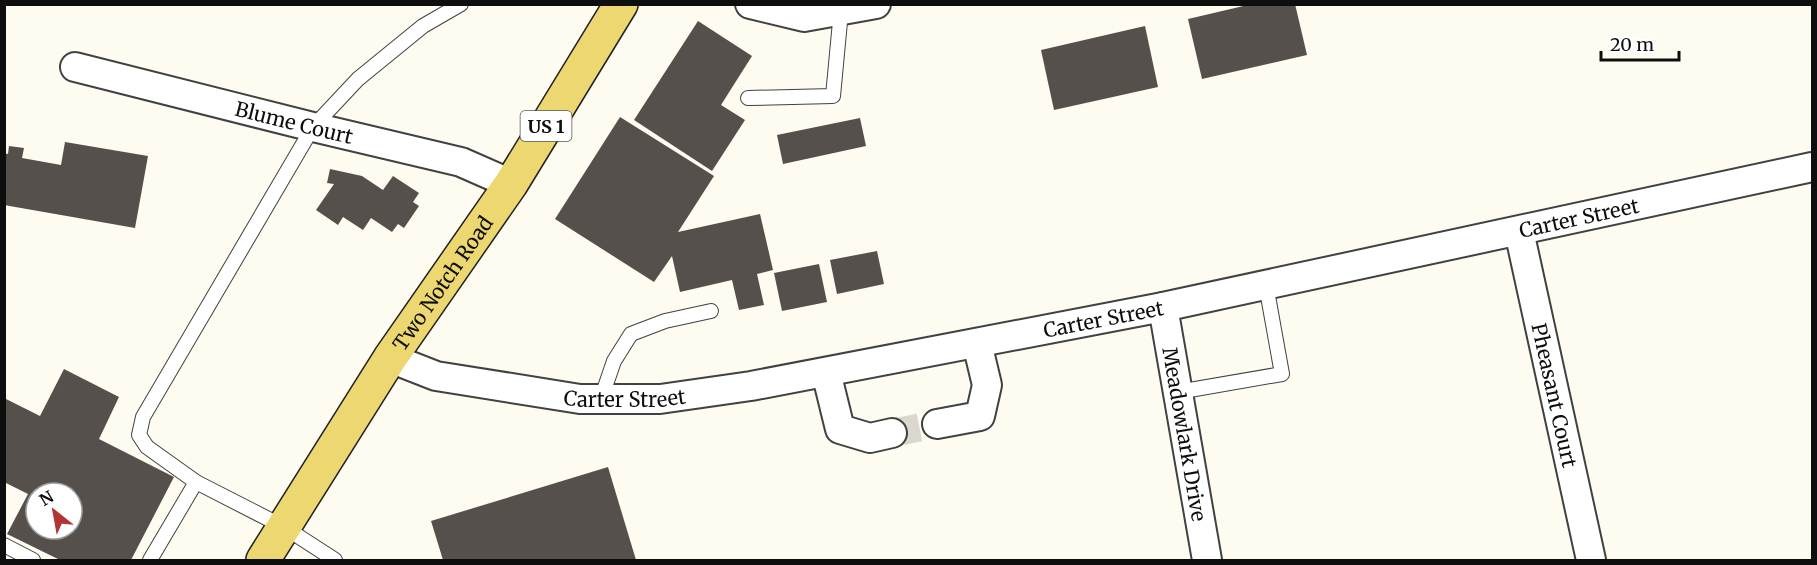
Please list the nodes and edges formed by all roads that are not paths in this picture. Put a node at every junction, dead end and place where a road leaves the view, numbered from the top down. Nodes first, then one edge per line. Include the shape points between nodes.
1 (461, 4) edge
2 (621, 4) edge
3 (750, 4) edge
4 (876, 4) edge
5 (841, 11) junction
6 (75, 67) dead end
7 (748, 98) dead end
8 (313, 128) junction
9 (1812, 167) edge
10 (511, 184) junction
11 (1519, 231) junction
12 (1266, 285) junction
13 (1163, 308) junction
14 (711, 311) dead end
15 (977, 343) junction
16 (390, 358) junction
17 (826, 372) junction
18 (1178, 392) junction
19 (601, 399) junction
20 (937, 424) tunnel mouth
21 (892, 434) tunnel mouth
22 (196, 482) junction
23 (284, 527) junction
24 (4, 545) edge
25 (33, 561) edge
26 (150, 561) edge
27 (263, 561) edge
28 (334, 561) edge
29 (1208, 561) edge
30 (1591, 561) edge

1 - 8 lane via 423,26 358,79
2 - 10 main road, Two Notch Road / US 1
3 - 5 street via 804,17
4 - 5 street
5 - 7 lane via 833,96
6 - 8 street, Blume Court
8 - 10 street, Blume Court via 461,162
8 - 22 lane via 143,417 138,435 147,447
9 - 11 street, Carter Street
10 - 16 main road, Two Notch Road / US 1
11 - 12 street, Carter Street
11 - 30 street, Pheasant Court
12 - 13 street, Carter Street
12 - 18 lane via 1282,374
13 - 15 street, Carter Street
13 - 18 street, Meadowlark Drive
14 - 19 lane via 665,321 631,334 614,362
15 - 17 street, Carter Street
15 - 20 street via 987,385 980,416
16 - 19 street, Carter Street via 436,376
16 - 23 main road, Two Notch Road / US 1
17 - 19 street, Carter Street via 660,399
17 - 21 street via 840,429 870,438
18 - 29 street, Meadowlark Drive
22 - 23 lane
22 - 26 lane
23 - 27 main road, Two Notch Road / US 1
23 - 28 lane
24 - 25 lane

